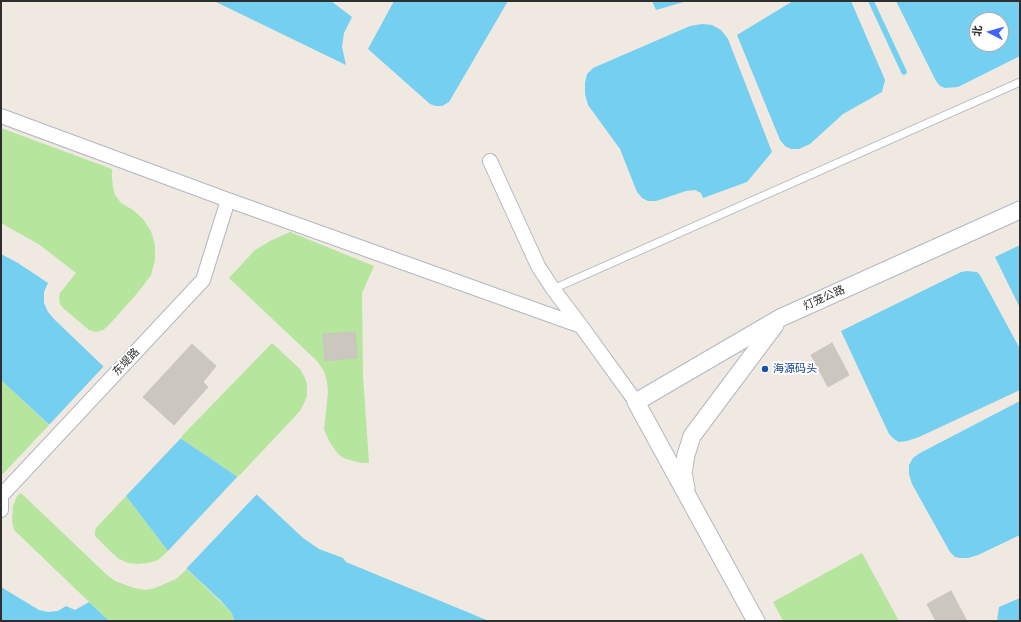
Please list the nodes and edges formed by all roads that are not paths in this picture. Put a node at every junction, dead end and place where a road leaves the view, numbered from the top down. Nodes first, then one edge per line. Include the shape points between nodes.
1 (1020, 82) edge
2 (1, 116) edge
3 (490, 161) dead end
4 (228, 200) junction
5 (1020, 210) edge
6 (553, 289) junction
7 (780, 318) junction
8 (581, 326) junction
9 (636, 402) junction
10 (686, 494) junction
11 (1, 510) edge
12 (756, 621) edge

1 - 6 lane
2 - 4 street
3 - 6 street via 538,266
4 - 8 street
4 - 11 street, 东堤路 via 203,280 1,496
5 - 7 street, 灯笼公路
6 - 8 street
7 - 9 street, 灯笼公路
7 - 10 street via 692,436 683,473
8 - 9 street
9 - 10 street
10 - 12 street

